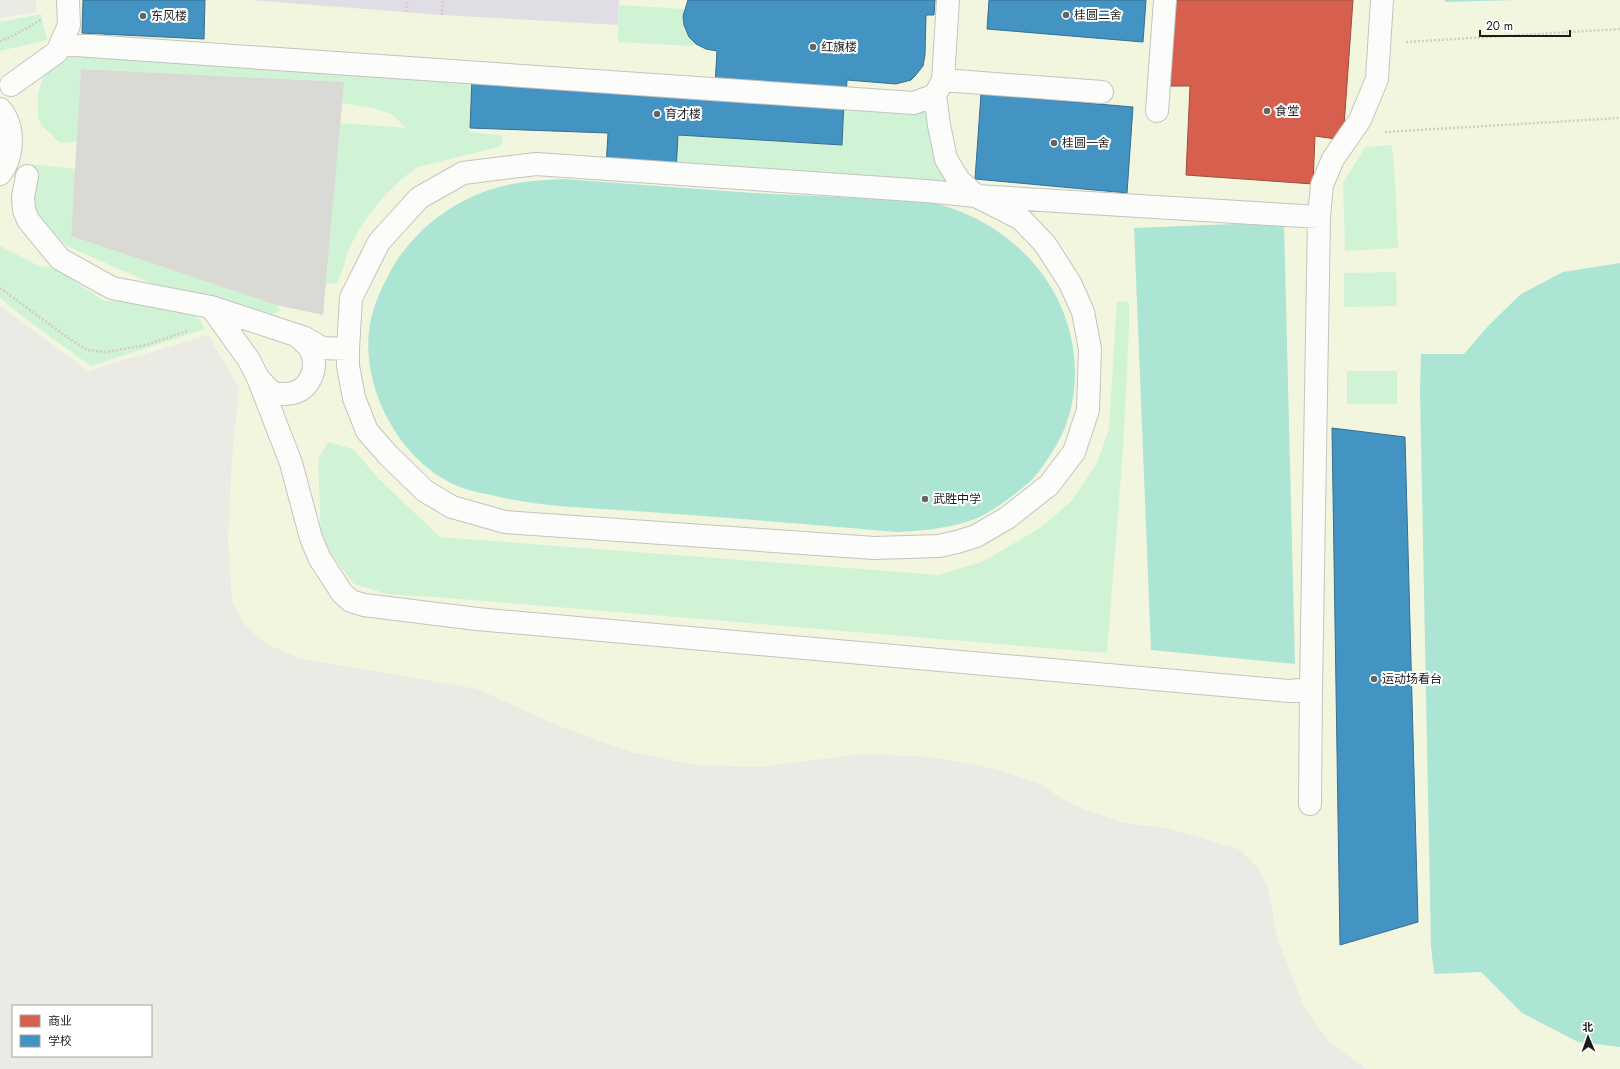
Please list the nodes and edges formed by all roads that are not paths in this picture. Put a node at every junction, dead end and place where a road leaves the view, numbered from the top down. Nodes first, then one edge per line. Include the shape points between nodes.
1 (948, 0) edge
2 (1165, 0) edge
3 (1382, 0) edge
4 (68, 1) edge
5 (61, 44) junction
6 (11, 84) dead end
7 (939, 87) junction
8 (1102, 92) dead end
9 (0, 108) edge
10 (1157, 111) dead end
11 (0, 174) edge
12 (27, 176) dead end
13 (976, 196) junction
14 (1319, 217) junction
15 (211, 307) junction
16 (284, 331) junction
17 (348, 349) junction
18 (253, 369) junction
19 (1311, 689) junction
20 (1310, 804) dead end

1 - 7 street
2 - 10 street
3 - 14 street via 1377,79 1360,120 1334,159 1322,185
4 - 5 street via 69,25
5 - 6 street via 57,52
5 - 7 street via 914,103
7 - 8 street
7 - 13 street via 939,125 946,159 958,179
9 - 11 street via 6,115 11,131 10,153
12 - 15 street via 23,198 24,210 28,220 60,259 112,288
13 - 14 street
13 - 17 street via 536,164 463,173 419,198 379,242 352,298
13 - 17 street via 1021,219 1045,244 1070,283 1083,312 1090,349 1088,410 1074,452 1049,485 1007,518 976,536 957,542 939,546 874,548 513,523 452,507 425,490 366,431 354,398 348,366
14 - 19 street
15 - 16 street
15 - 18 street
16 - 17 street via 322,348
16 - 18 street via 260,332 255,336 251,343
16 - 18 street via 308,346 312,353 313,370 310,381 300,391 275,393 268,389
18 - 19 street via 291,463 311,538 333,580 351,601 477,619 1288,691
19 - 20 street

